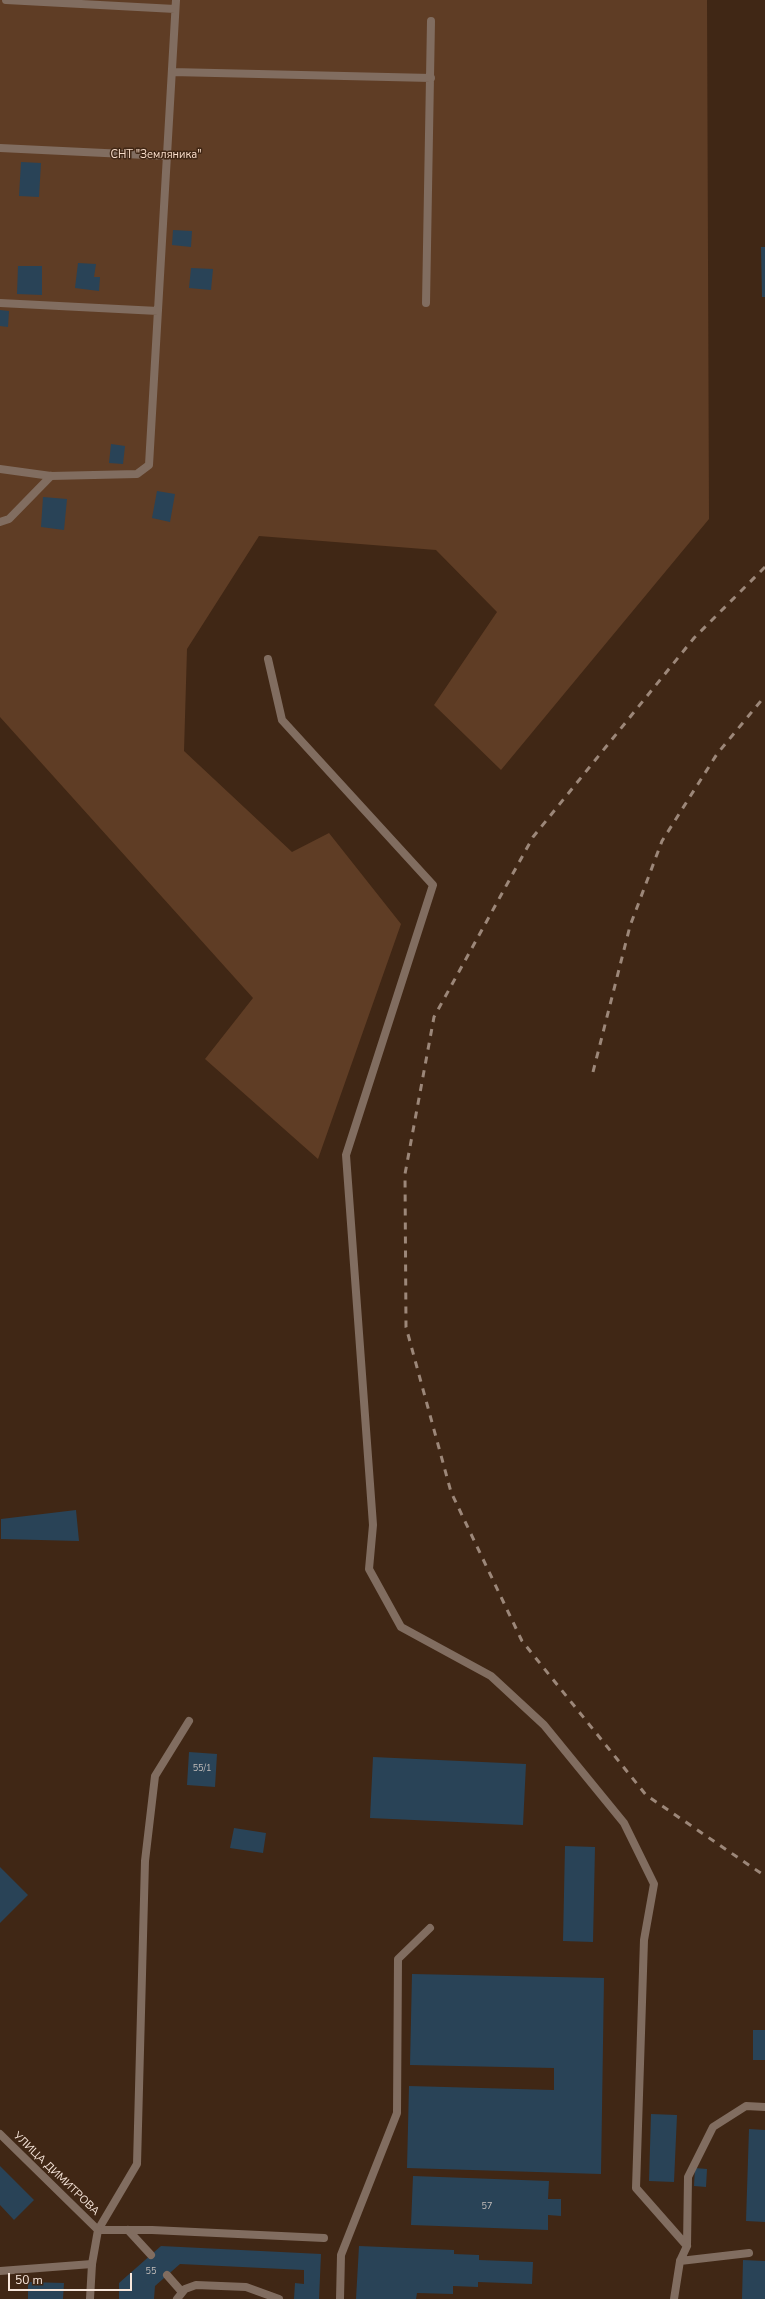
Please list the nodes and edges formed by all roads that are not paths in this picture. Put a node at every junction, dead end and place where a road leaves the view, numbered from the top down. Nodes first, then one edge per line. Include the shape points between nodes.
1 (6, 0) edge
2 (176, 0) edge
3 (175, 9) junction
4 (431, 21) dead end
5 (172, 72) junction
6 (431, 78) junction
7 (0, 148) edge
8 (167, 156) junction
9 (0, 303) edge
10 (426, 303) dead end
11 (158, 311) junction
12 (0, 469) edge
13 (51, 476) junction
14 (0, 522) edge
15 (268, 659) dead end
16 (189, 1721) dead end
17 (430, 1928) dead end
18 (765, 2107) edge
19 (0, 2134) edge
20 (98, 2230) junction
21 (128, 2230) junction
22 (324, 2238) dead end
23 (687, 2246) junction
24 (749, 2254) dead end
25 (151, 2256) dead end
26 (680, 2261) junction
27 (92, 2264) junction
28 (0, 2271) edge
29 (167, 2275) dead end
30 (182, 2292) junction
31 (90, 2299) edge
32 (177, 2299) edge
33 (279, 2299) edge
34 (340, 2299) edge
35 (674, 2299) edge

1 - 3 street
2 - 3 street
3 - 5 street
4 - 6 street
5 - 6 street
5 - 8 street
6 - 10 street
7 - 8 street
8 - 11 street
9 - 11 street
11 - 13 street via 149,465 137,474
12 - 13 street
13 - 14 street via 9,519
15 - 23 street via 282,720 433,884 346,1155 372,1525 369,1569 401,1627 491,1676 544,1725 624,1822 654,1884 644,1940 636,2188
16 - 20 street via 155,1776 146,1861 137,2164
17 - 34 street via 398,1959 397,2113 341,2255
18 - 23 street via 746,2106 713,2127 688,2177
19 - 20 street, УЛИЦА ДИМИТРОВА
20 - 21 street
20 - 27 street, УЛИЦА ДИМИТРОВА
21 - 22 street
21 - 25 street
23 - 26 street
24 - 26 street
26 - 35 street
27 - 28 street
27 - 31 street, УЛИЦА ДИМИТРОВА
29 - 30 street
30 - 32 street
30 - 33 street via 196,2285 246,2287

